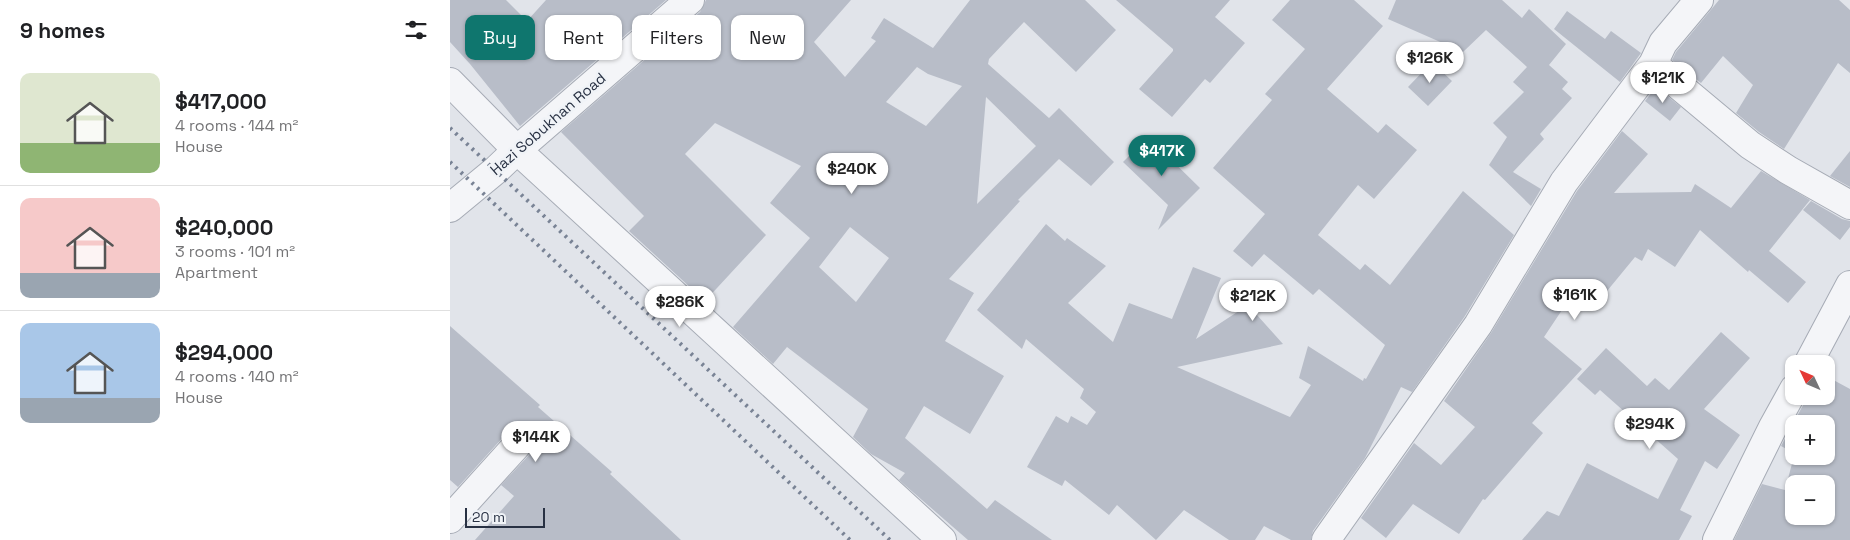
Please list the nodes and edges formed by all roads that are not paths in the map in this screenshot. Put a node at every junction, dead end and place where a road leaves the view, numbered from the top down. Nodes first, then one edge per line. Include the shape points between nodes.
1 (690, 0) edge
2 (1699, 0) edge
3 (1653, 64) junction
4 (450, 82) edge
5 (517, 150) junction
6 (1850, 204) edge
7 (450, 208) edge
8 (1850, 286) edge
9 (1813, 355) edge
10 (1785, 405) edge
11 (517, 445) dead end
12 (450, 519) edge
13 (942, 540) edge
14 (1326, 540) edge
15 (1716, 540) edge

1 - 5 street, Hazi Sobukhan Road
2 - 3 street via 1663,42
3 - 6 street via 1750,145
3 - 14 street via 1564,182 1478,325
4 - 5 street
5 - 7 street, Hazi Sobukhan Road
5 - 13 street
8 - 9 street
10 - 15 street
11 - 12 street

